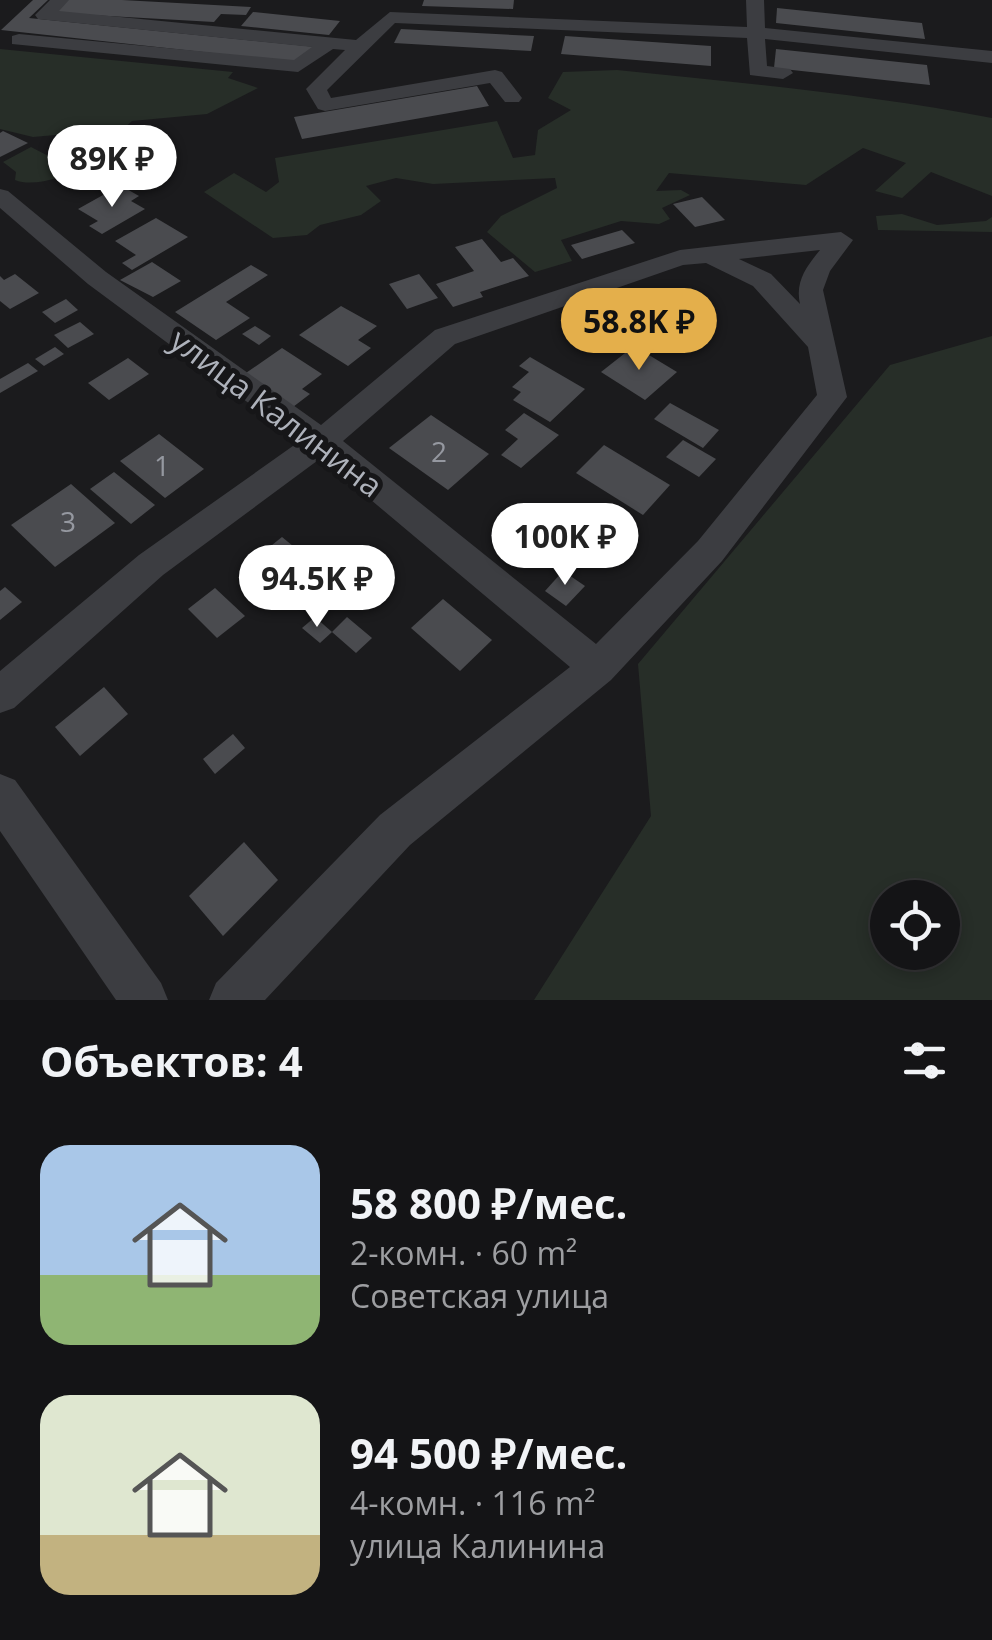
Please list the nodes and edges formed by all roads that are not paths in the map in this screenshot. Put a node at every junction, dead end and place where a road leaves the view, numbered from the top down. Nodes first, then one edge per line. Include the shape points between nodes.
1 (60, 0) edge
2 (755, 0) edge
3 (757, 32) junction
4 (19, 40) dead end
5 (329, 43) junction
6 (360, 46) junction
7 (992, 58) edge
8 (783, 72) dead end
9 (512, 98) dead end
10 (0, 196) edge
11 (694, 257) junction
12 (818, 341) junction
13 (322, 441) junction
14 (598, 668) junction
15 (0, 696) edge
16 (0, 796) edge
17 (144, 1000) edge
18 (232, 1000) edge

1 - 5 street via 44,16
2 - 3 street
3 - 6 street via 390,16
3 - 7 street
3 - 8 street via 757,71
4 - 5 street via 298,66
5 - 6 street
6 - 9 street via 316,89 325,105 495,76
10 - 13 street, улица Калинина via 98,278
11 - 12 street via 762,280
11 - 12 street via 841,240 810,290
11 - 13 street via 445,337
12 - 14 street via 832,397 710,551
13 - 14 street, улица Калинина
13 - 15 street via 151,565
14 - 18 street via 394,830
16 - 17 street

